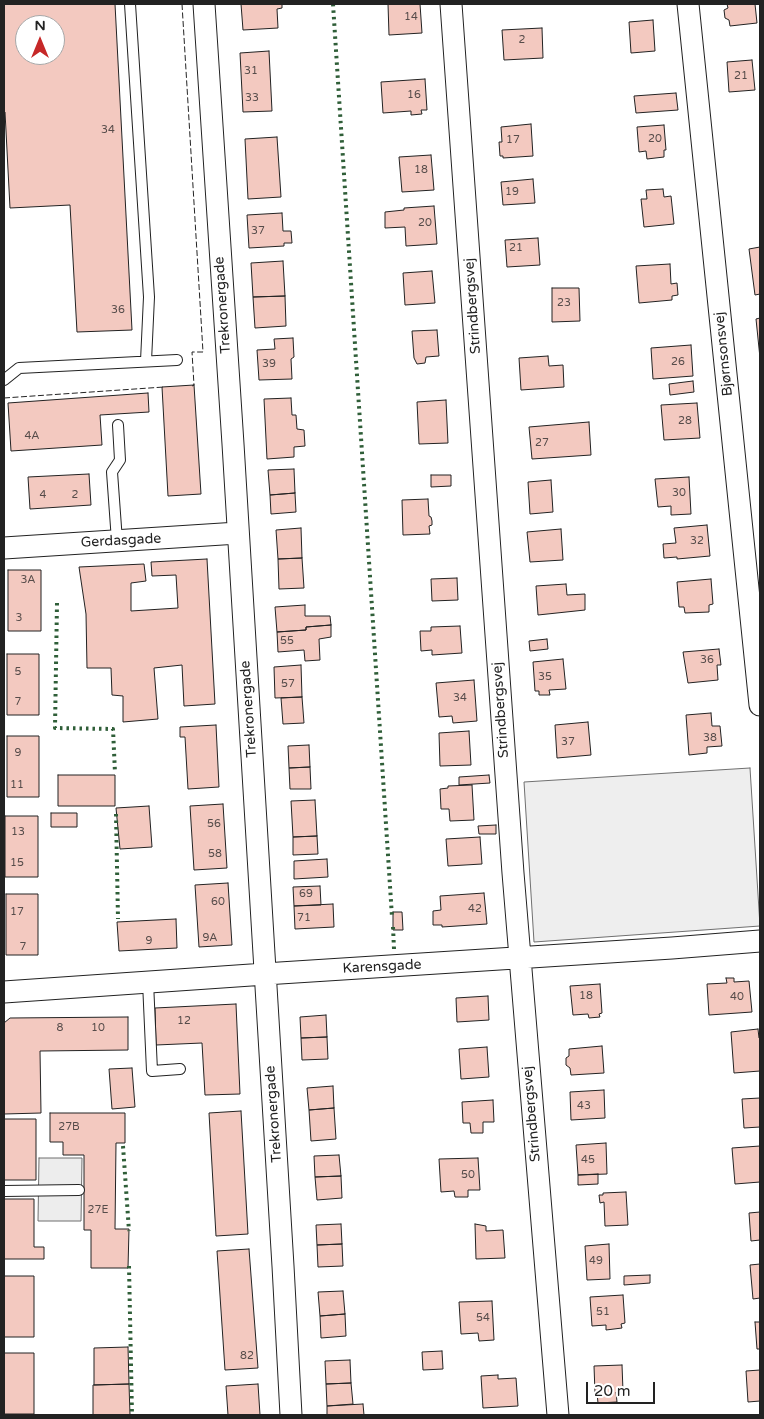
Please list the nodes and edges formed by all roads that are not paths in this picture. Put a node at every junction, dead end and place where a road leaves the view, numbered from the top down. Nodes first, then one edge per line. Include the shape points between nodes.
1 (130, 4) edge
2 (204, 4) edge
3 (451, 4) edge
4 (688, 4) edge
5 (177, 360) dead end
6 (146, 361) junction
7 (4, 380) edge
8 (118, 425) dead end
9 (238, 533) junction
10 (117, 541) junction
11 (4, 548) edge
12 (760, 705) edge
13 (760, 940) edge
14 (520, 958) junction
15 (265, 974) junction
16 (148, 982) junction
17 (4, 992) edge
18 (180, 1069) dead end
19 (80, 1190) dead end
20 (4, 1191) edge
21 (291, 1415) edge
22 (558, 1415) edge

1 - 6 lane via 149,297
2 - 9 street, Trekronergade
3 - 14 street, Strindbergsvej
4 - 12 street, Bjørnsonsvej
5 - 6 lane
6 - 7 lane via 19,368
8 - 10 lane via 120,460 112,472
9 - 10 street, Gerdasgade
9 - 15 street, Trekronergade
10 - 11 street, Gerdasgade
13 - 14 street, Karensgade
14 - 15 street, Karensgade
14 - 22 street, Strindbergsvej
15 - 16 street, Karensgade
15 - 21 street, Trekronergade
16 - 17 street, Karensgade
16 - 18 lane via 152,1071
19 - 20 lane

